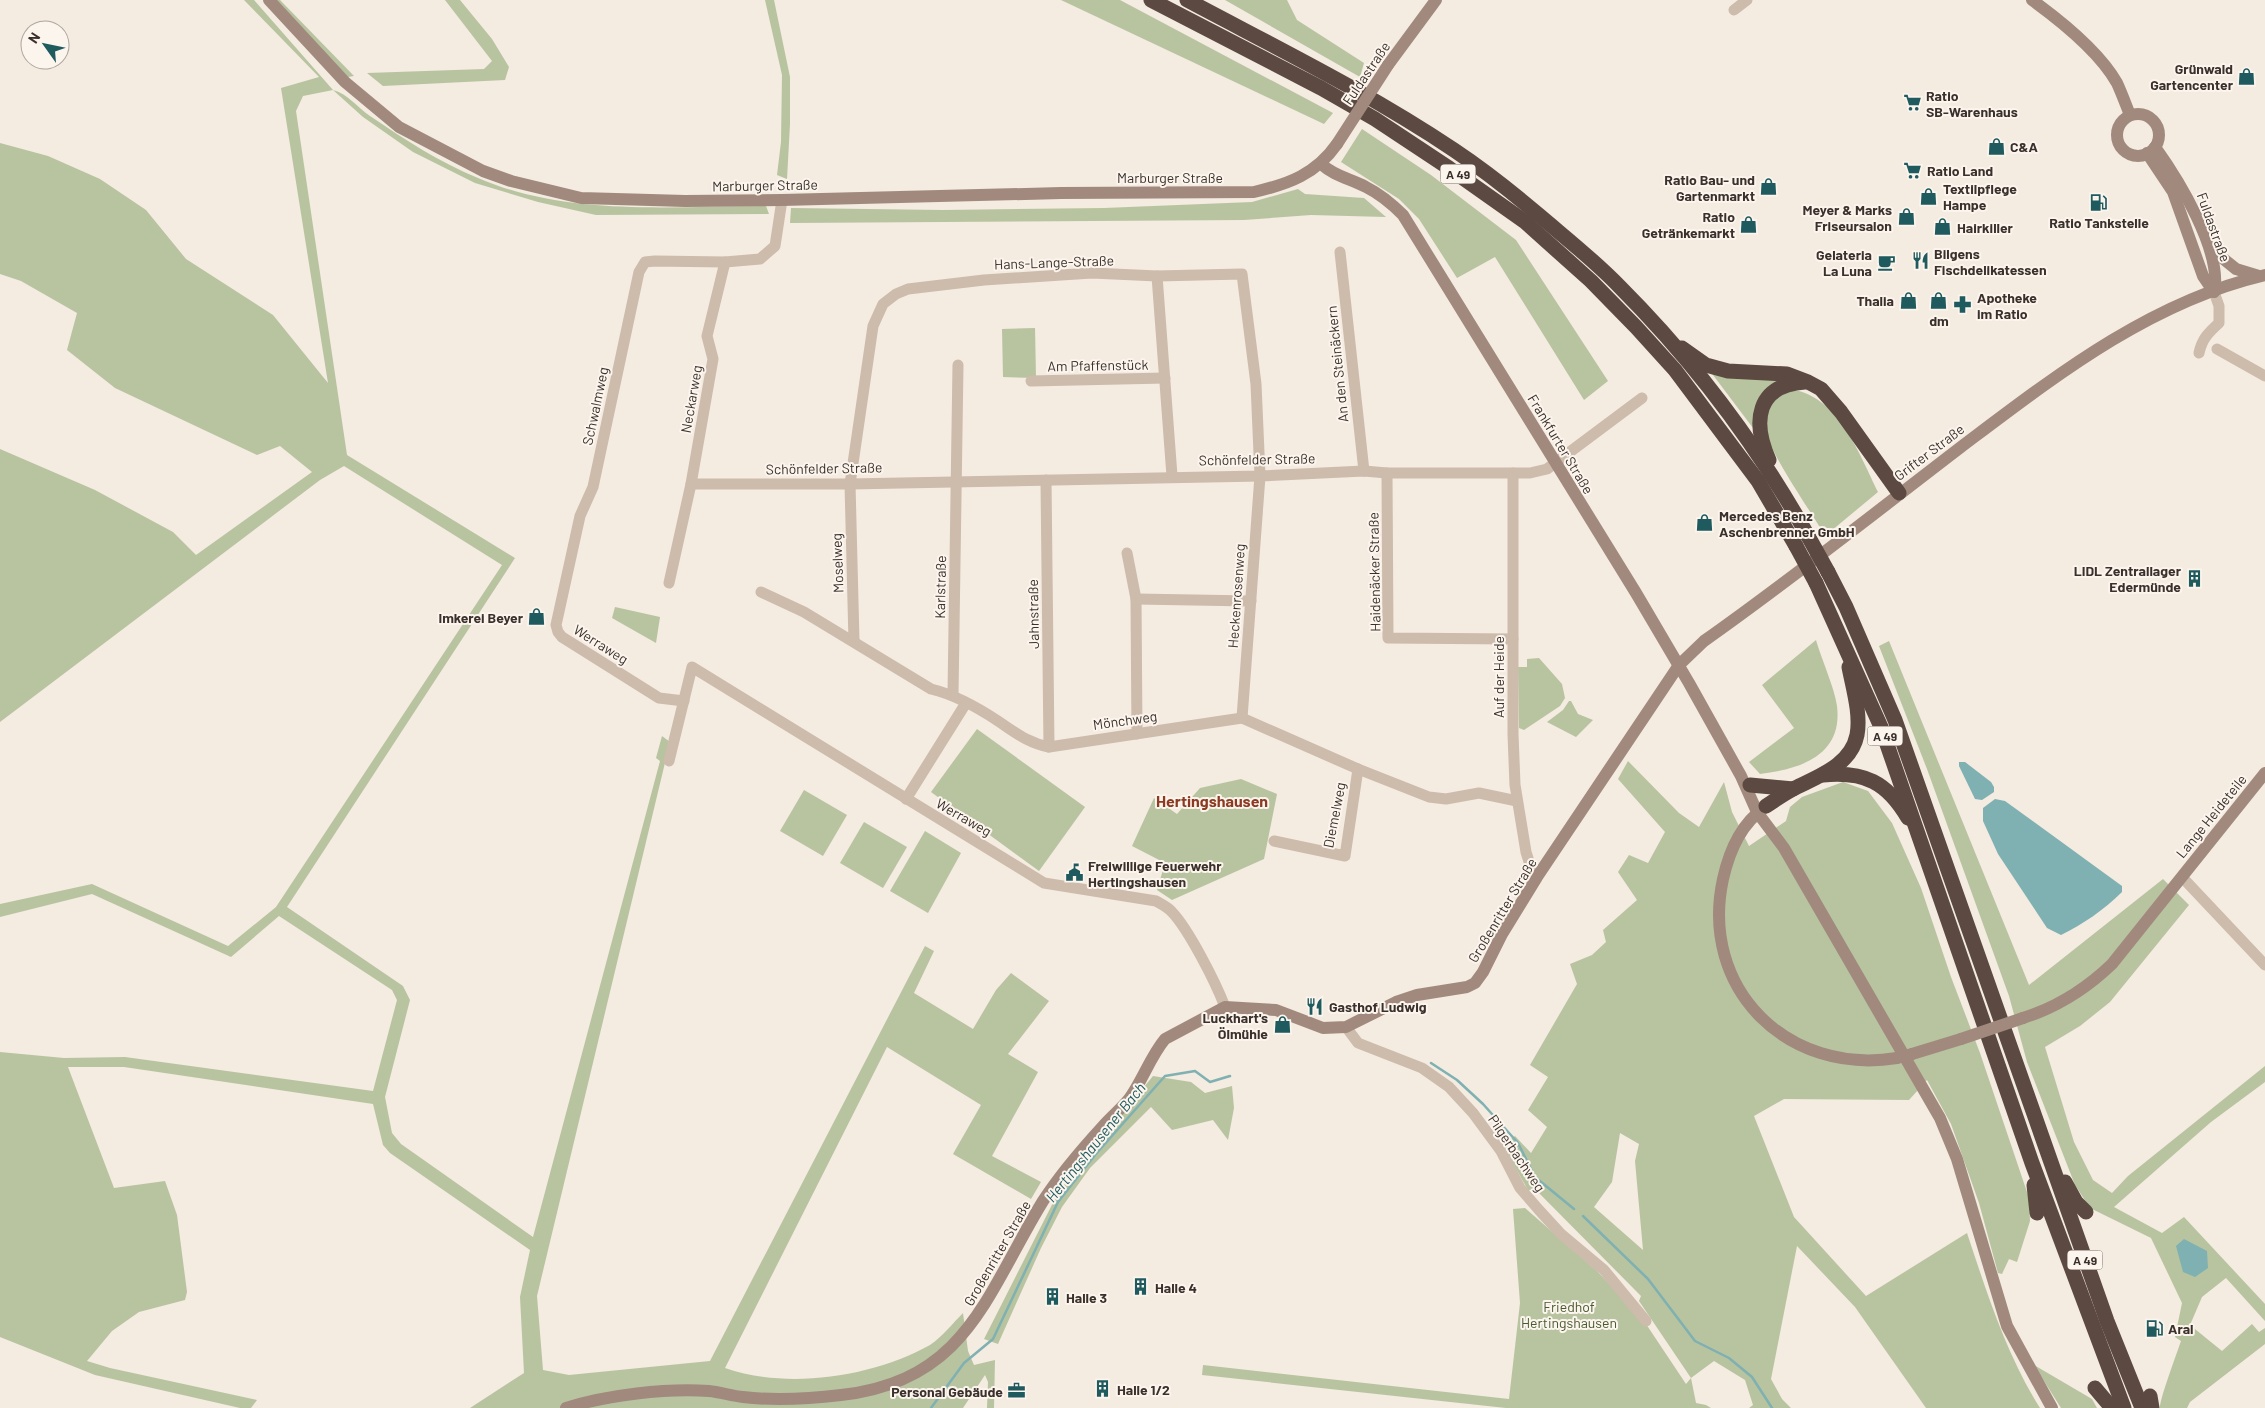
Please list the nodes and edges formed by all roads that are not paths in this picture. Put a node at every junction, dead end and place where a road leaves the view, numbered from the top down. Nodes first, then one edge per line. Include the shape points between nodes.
1 (269, 0) edge
2 (1151, 0) edge
3 (1187, 0) edge
4 (1436, 0) edge
5 (1746, 0) edge
6 (2032, 0) edge
7 (1734, 10) dead end
8 (2130, 115) junction
9 (2151, 150) junction
10 (1321, 164) junction
11 (782, 200) junction
12 (2207, 244) junction
13 (1340, 252) dead end
14 (725, 262) junction
15 (1157, 276) junction
16 (2262, 276) edge
17 (2214, 292) junction
18 (1650, 319) junction
19 (2217, 349) dead end
20 (2199, 353) dead end
21 (958, 365) dead end
22 (2265, 376) edge
23 (1165, 378) junction
24 (1031, 381) dead end
25 (1808, 382) junction
26 (1642, 398) dead end
27 (1555, 464) junction
28 (1364, 472) junction
29 (1387, 473) junction
30 (1513, 473) junction
31 (1172, 476) junction
32 (1260, 476) junction
33 (1046, 480) junction
34 (957, 481) junction
35 (691, 484) junction
36 (850, 484) junction
37 (1781, 489) junction
38 (1900, 493) junction
39 (1128, 553) dead end
40 (669, 583) dead end
41 (761, 592) dead end
42 (1136, 599) junction
43 (1251, 601) junction
44 (558, 632) joint
45 (1842, 636) junction
46 (1513, 639) junction
47 (854, 641) junction
48 (1679, 665) junction
49 (953, 694) junction
50 (684, 702) junction
51 (966, 703) junction
52 (1242, 718) junction
53 (1137, 734) junction
54 (1049, 748) junction
55 (669, 761) dead end
56 (1358, 770) junction
57 (2265, 773) edge
58 (1823, 775) junction
59 (1745, 780) junction
60 (1793, 789) junction
61 (906, 799) junction
62 (1517, 801) junction
63 (1762, 809) junction
64 (1921, 839) junction
65 (1274, 841) dead end
66 (1538, 877) junction
67 (2182, 877) junction
68 (2265, 965) edge
69 (1225, 1007) junction
70 (1346, 1027) junction
71 (2031, 1110) junction
72 (2032, 1163) junction
73 (2037, 1212) dead end
74 (2086, 1212) dead end
75 (1646, 1321) dead end
76 (2095, 1388) dead end
77 (2148, 1404) edge
78 (566, 1408) edge
79 (2052, 1408) edge
80 (2112, 1408) edge
81 (2124, 1408) edge

1 - 11 street, Marburger Straße via 345,82 399,126 483,171 581,198
2 - 45 highway, A 49, bridge via 1375,119 1524,221 1591,281 1675,370 1758,481
3 - 18 highway, A 49 via 1329,76 1455,150 1585,254
4 - 10 street, Fuldastraße, bridge
5 - 7 street
6 - 8 street via 2100,59 2116,82
8 - 9 street via 2148,116 2156,124 2159,136
8 - 9 street via 2121,123 2118,142 2130,154 2142,155
9 - 12 street, Fuldastraße via 2185,192
9 - 17 street, Fuldastraße via 2173,192 2202,276
10 - 11 street, Marburger Straße via 1296,180 1254,192
10 - 27 street, Frankfurter Straße via 1338,176 1384,196 1403,215
11 - 14 street via 774,246 765,256
12 - 16 street via 2236,269
12 - 17 street, Fuldastraße via 2214,263
13 - 28 street, An den Steinäckern
14 - 35 street, Neckarweg via 708,336 714,359
14 - 44 street, Schwalmweg via 645,262 639,272 593,488 580,516 556,625
15 - 23 street, Am Pfaffenstück
15 - 32 street, Hans-Lange-Straße via 1242,274 1256,384
15 - 36 street, Hans-Lange-Straße via 1092,273 984,280 908,289 896,294 883,304 873,326
16 - 17 street, Grifter Straße
17 - 20 street via 2219,306 2219,323 2201,342
17 - 38 street, Grifter Straße via 2168,310 2093,352
18 - 25 highway via 1706,365 1728,371 1787,374
18 - 37 highway, A 49 via 1746,435
19 - 22 street
21 - 34 street
23 - 24 street, Am Pfaffenstück
23 - 31 street, Am Pfaffenstück
25 - 37 highway via 1787,385 1775,391 1760,415 1761,439
25 - 38 highway via 1821,390 1841,412
26 - 27 street
27 - 30 street, Schönfelder Straße via 1547,469
27 - 48 street, Frankfurter Straße
28 - 29 street, Schönfelder Straße
28 - 32 street, Schönfelder Straße
29 - 30 street, Schönfelder Straße
29 - 46 street, Haidenäcker Straße via 1388,638
30 - 46 street, Auf der Heide
31 - 32 street, Schönfelder Straße
31 - 33 street, Schönfelder Straße
32 - 43 street, Heckenrosenweg
33 - 34 street, Schönfelder Straße
33 - 54 street, Jahnstraße
34 - 36 street, Schönfelder Straße
34 - 49 street, Karlstraße
35 - 36 street, Schönfelder Straße
35 - 40 street, Neckarweg
36 - 47 street, Moselweg
37 - 71 highway, A 49, bridge via 1846,607 1895,720
38 - 48 street, Grifter Straße via 1704,641
39 - 42 street
41 - 47 street, Mönchweg
42 - 43 street
42 - 53 street
43 - 52 street, Heckenrosenweg
44 - 50 street, Werraweg via 660,698
45 - 58 highway via 1857,713 1857,736 1846,757
45 - 64 highway, A 49 via 1881,726
46 - 62 street, Auf der Heide
47 - 49 street, Mönchweg via 932,689
48 - 59 street, Frankfurter Straße
48 - 66 street, Großenritter Straße
49 - 51 street, Mönchweg
50 - 55 street, Werraweg
50 - 61 street, Werraweg via 692,667
51 - 54 street, Mönchweg via 1033,744
51 - 61 street
52 - 53 street, Mönchweg
52 - 56 street
53 - 54 street, Mönchweg
56 - 62 street via 1430,797 1446,799 1479,793
56 - 65 street, Diemelweg via 1345,856
57 - 67 street, Lange Heideteile
58 - 60 highway
58 - 64 highway via 1851,774 1875,782 1899,804
59 - 60 highway
59 - 63 street, Frankfurter Straße
60 - 63 highway
61 - 69 street, Werraweg via 1044,883 1156,901 1171,911 1184,928
62 - 66 street, Auf der Heide via 1526,852
63 - 67 street, bridge via 1741,833 1732,851 1720,894 1722,946 1736,984 1751,1007 1771,1027 1808,1049 1833,1058 1871,1061 1896,1058 1962,1039 2066,1000 2102,974 2122,953
63 - 79 street, Frankfurter Straße via 1940,1118 1957,1159 2007,1326
64 - 72 highway, A 49
66 - 70 street, Großenritter Straße via 1475,983 1396,1002
67 - 68 street, Lange Heideteile
69 - 70 street, Großenritter Straße via 1276,1010 1323,1028
69 - 78 street, Großenritter Straße via 1165,1039 1158,1047 1128,1100 1063,1171 972,1324 952,1348 932,1364 903,1380 875,1390 801,1399 742,1397 709,1391 640,1393
70 - 75 street, Pilgerbachweg via 1358,1043 1422,1068 1449,1087 1501,1151 1520,1188 1561,1234 1604,1270
71 - 74 highway via 2070,1193
71 - 77 highway, A 49 via 2107,1321
72 - 73 highway
72 - 81 highway, A 49
76 - 80 highway

